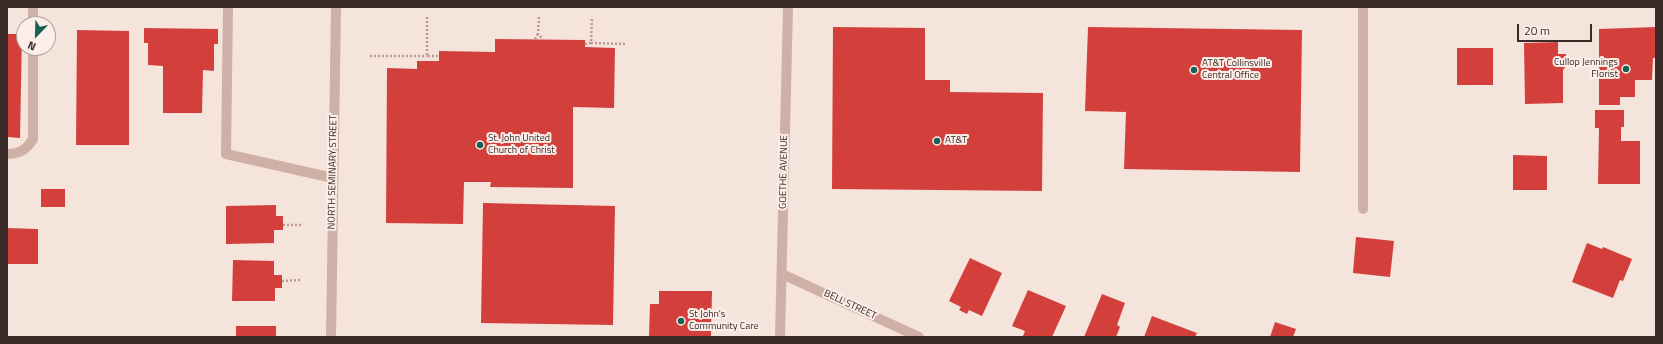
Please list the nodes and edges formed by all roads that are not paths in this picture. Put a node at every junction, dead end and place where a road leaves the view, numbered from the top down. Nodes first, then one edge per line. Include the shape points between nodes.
1 (228, 7) edge
2 (336, 7) edge
3 (788, 7) edge
4 (1363, 7) edge
5 (33, 56) edge
6 (7, 154) edge
7 (333, 178) junction
8 (1363, 209) dead end
9 (782, 274) junction
10 (331, 337) edge
11 (780, 337) edge
12 (919, 337) edge

1 - 7 street via 226,154
2 - 7 street, NORTH SEMINARY STREET
3 - 9 street, GOETHE AVENUE
4 - 8 street
5 - 6 street via 33,138 27,148
7 - 10 street, NORTH SEMINARY STREET
9 - 11 street, GOETHE AVENUE
9 - 12 street, BELL STREET

